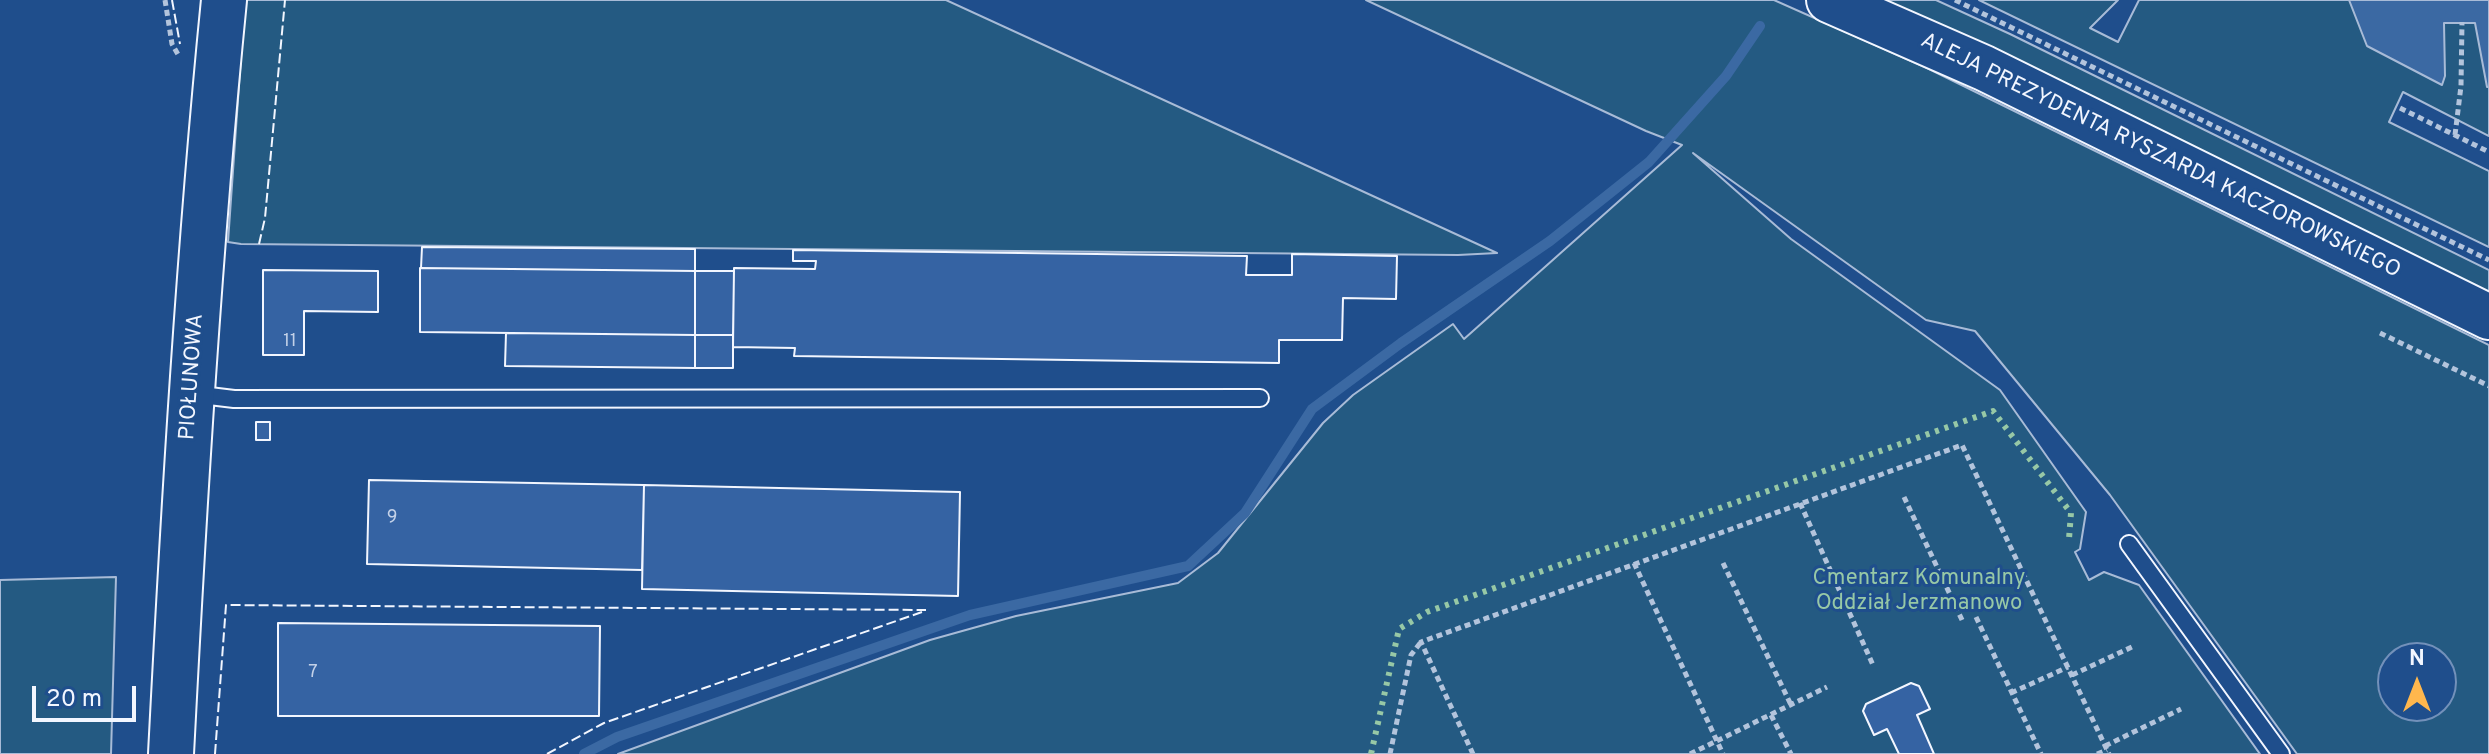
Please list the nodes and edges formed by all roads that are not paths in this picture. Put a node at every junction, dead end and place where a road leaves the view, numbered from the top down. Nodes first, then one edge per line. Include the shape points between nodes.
1 (224, 0) edge
2 (1829, 0) edge
3 (2489, 317) edge
4 (192, 394) junction
5 (1260, 398) dead end
6 (2129, 544) dead end
7 (171, 754) edge
8 (2281, 754) edge

1 - 4 street, PIOŁUNOWA
2 - 3 street, ALEJA PREZYDENTA RYSZARDA KACZOROWSKIEGO via 1984,68
4 - 5 lane via 234,399
4 - 7 street, PIOŁUNOWA
6 - 8 lane

